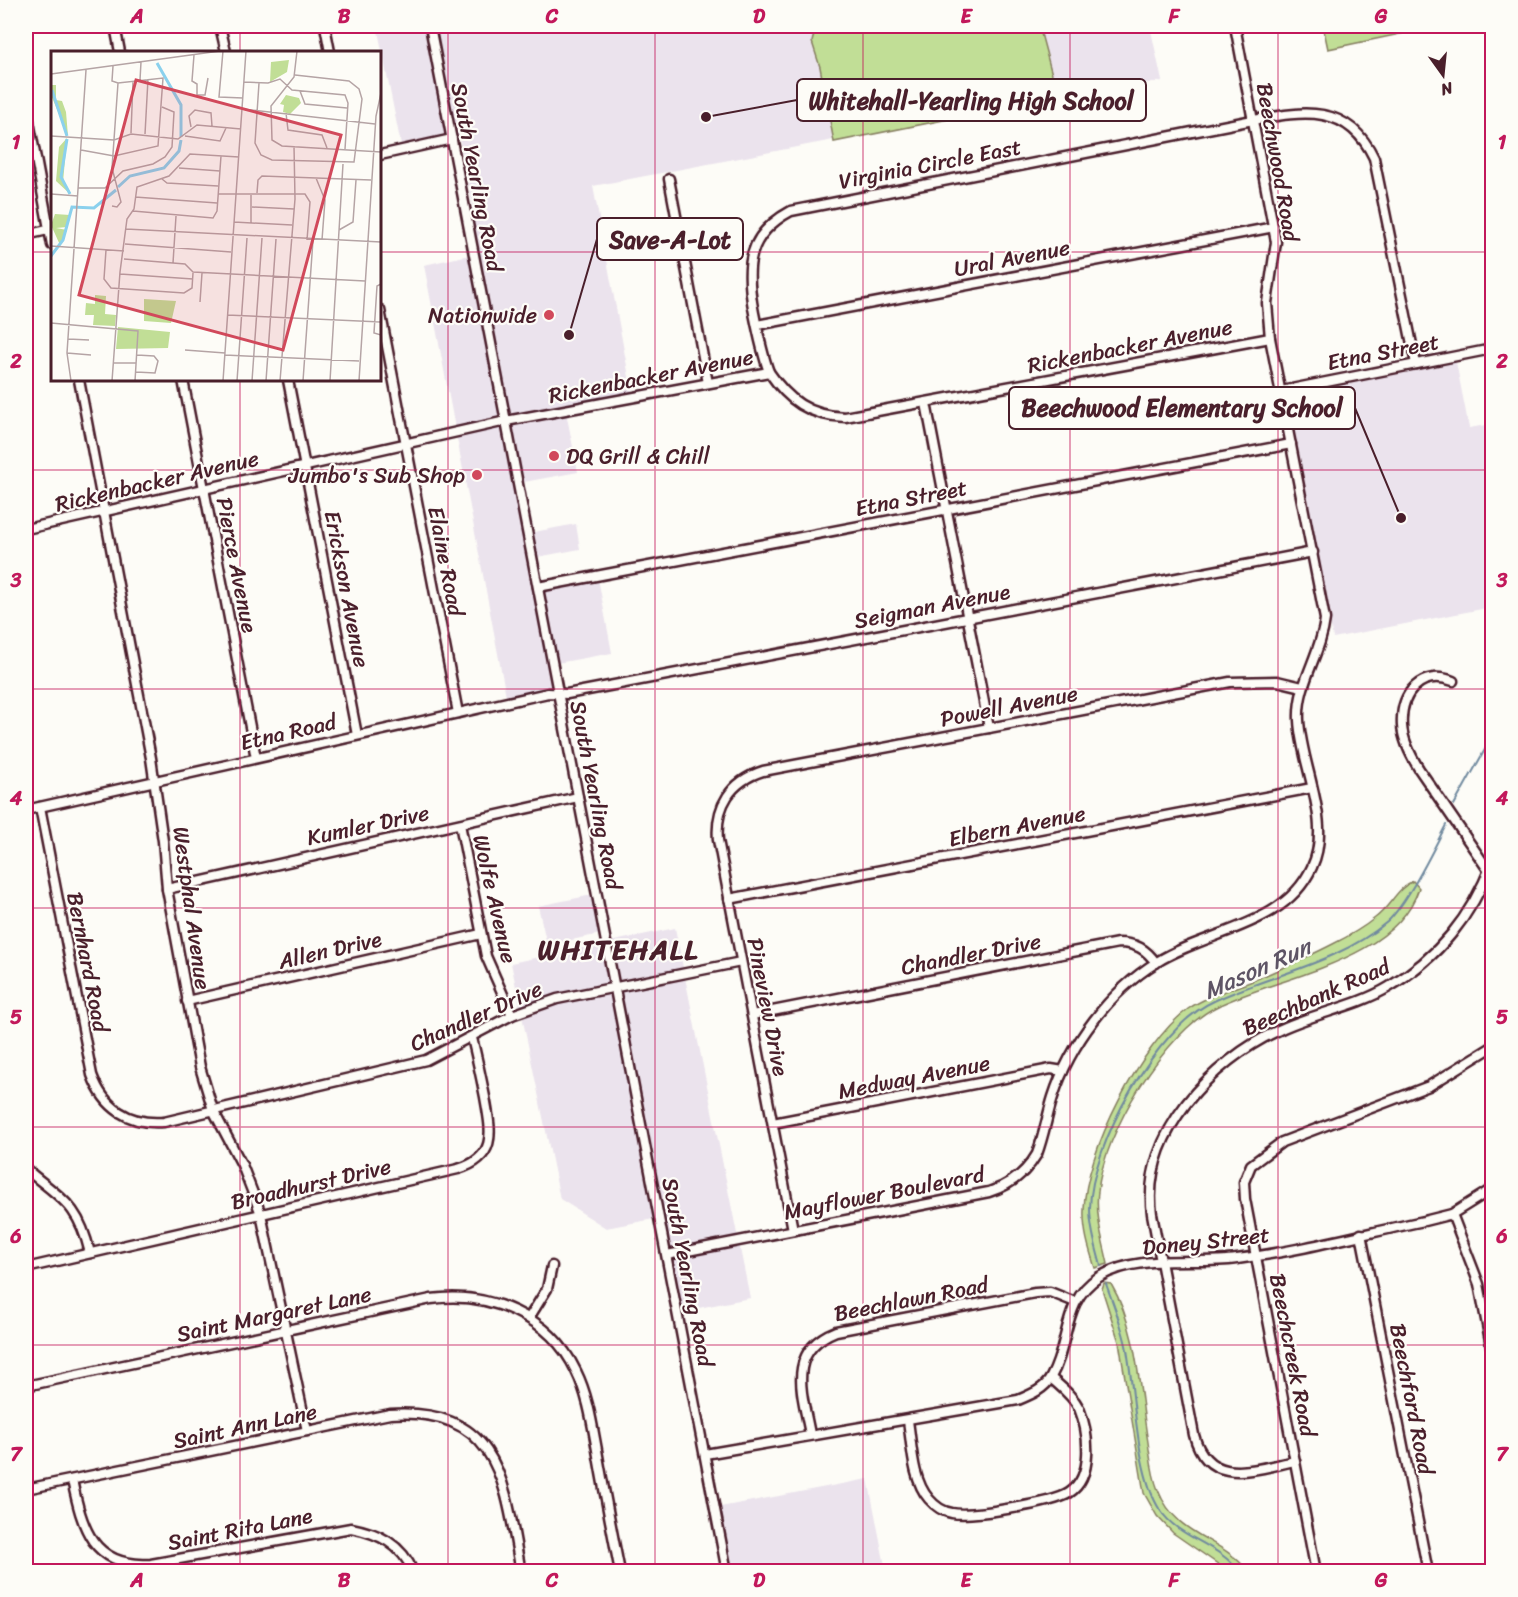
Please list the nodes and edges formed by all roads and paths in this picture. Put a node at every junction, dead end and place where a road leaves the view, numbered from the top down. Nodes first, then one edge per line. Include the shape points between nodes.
1 (114, 26) edge
2 (220, 26) edge
3 (325, 26) edge
4 (430, 26) edge
5 (1234, 26) edge
6 (120, 51) edge
7 (226, 51) edge
8 (330, 51) edge
9 (26, 105) edge
10 (1253, 120) junction
11 (452, 139) junction
12 (381, 155) edge
13 (669, 179) dead end
14 (1274, 227) junction
15 (51, 229) edge
16 (26, 235) edge
17 (381, 315) edge
18 (757, 325) junction
19 (1270, 338) junction
20 (1492, 349) edge
21 (1416, 364) junction
22 (769, 372) junction
23 (79, 381) edge
24 (183, 381) edge
25 (288, 381) edge
26 (708, 383) junction
27 (1281, 391) junction
28 (926, 403) junction
29 (506, 421) junction
30 (405, 444) junction
31 (1292, 444) junction
32 (305, 467) junction
33 (205, 489) junction
34 (946, 510) junction
35 (104, 513) junction
36 (26, 529) edge
37 (1313, 552) junction
38 (538, 587) junction
39 (967, 618) junction
40 (1453, 681) dead end
41 (1302, 687) junction
42 (558, 694) junction
43 (458, 713) junction
44 (989, 728) junction
45 (357, 735) junction
46 (256, 758) junction
47 (155, 781) junction
48 (1312, 788) junction
49 (729, 793) joint
50 (578, 797) junction
51 (40, 807) junction
52 (26, 810) edge
53 (460, 824) junction
54 (1492, 870) edge
55 (167, 889) junction
56 (729, 899) junction
57 (481, 934) junction
58 (741, 962) junction
59 (1155, 963) junction
60 (614, 986) junction
61 (187, 1001) junction
62 (512, 1015) junction
63 (752, 1015) junction
64 (472, 1038) junction
65 (1492, 1047) edge
66 (1063, 1071) junction
67 (213, 1110) junction
68 (121, 1114) joint
69 (772, 1123) junction
70 (26, 1169) edge
71 (1492, 1189) edge
72 (261, 1214) junction
73 (1452, 1214) junction
74 (793, 1230) junction
75 (1361, 1234) junction
76 (90, 1253) junction
77 (667, 1255) junction
78 (1255, 1256) junction
79 (1161, 1261) junction
80 (552, 1266) dead end
81 (26, 1268) edge
82 (1075, 1302) junction
83 (529, 1318) junction
84 (286, 1330) junction
85 (1492, 1351) edge
86 (1051, 1378) junction
87 (26, 1386) edge
88 (908, 1421) junction
89 (307, 1431) junction
90 (810, 1434) junction
91 (705, 1454) junction
92 (1294, 1461) junction
93 (72, 1480) junction
94 (26, 1489) edge
95 (413, 1572) edge
96 (521, 1572) edge
97 (620, 1572) edge
98 (727, 1572) edge
99 (1316, 1572) edge
100 (1428, 1572) edge

1 - 6 street
2 - 7 street
3 - 8 street
4 - 11 street, South Yearling Road
5 - 10 street, Beechwood Road
9 - 15 street
10 - 14 street, Beechwood Road
10 - 18 street, Virginia Circle East via 791,211 766,230 749,263 749,287
10 - 21 street, Virginia Circle East via 1323,114 1354,130 1371,151
11 - 12 street
11 - 29 street, South Yearling Road
13 - 26 street
14 - 18 street, Ural Avenue
14 - 19 street, Beechwood Road via 1276,254 1267,303
15 - 16 street
17 - 30 street, Elaine Road
18 - 22 street, Virginia Circle East
19 - 27 street, Beechwood Road
19 - 28 street, Rickenbacker Avenue
20 - 21 street, Etna Street
21 - 27 street, Etna Street
22 - 26 street, Rickenbacker Avenue
22 - 28 street, Rickenbacker Avenue via 790,399 821,415 855,416
23 - 35 street, Westphal Avenue
24 - 33 street, Pierce Avenue
25 - 32 street, Erickson Avenue
26 - 29 street, Rickenbacker Avenue
27 - 31 street, Beechwood Road
28 - 34 street
29 - 30 street, Rickenbacker Avenue
29 - 38 street, South Yearling Road
30 - 32 street, Rickenbacker Avenue
30 - 43 street, Elaine Road
31 - 34 street, Etna Street
31 - 37 street, Beechwood Road
32 - 33 street, Rickenbacker Avenue
32 - 45 street, Erickson Avenue
33 - 35 street, Rickenbacker Avenue
33 - 46 street, Pierce Avenue
34 - 38 street, Etna Street
34 - 39 street
35 - 36 street, Rickenbacker Avenue
35 - 47 street, Westphal Avenue
37 - 39 street, Seigman Avenue
37 - 41 street, Mayflower Boulevard via 1325,619 1323,635
38 - 42 street, South Yearling Road
39 - 42 street, Seigman Avenue
39 - 44 street
40 - 54 street via 1439,676 1418,683 1407,699 1402,728 1419,769
41 - 44 street, Powell Avenue via 1277,681 1230,682
41 - 48 street, Mayflower Boulevard via 1299,720
42 - 43 street, Etna Road
42 - 50 street, South Yearling Road
43 - 45 street, Etna Road
44 - 49 street, Powell Avenue via 763,771 744,778
45 - 46 street, Etna Road
46 - 47 street, Etna Road
47 - 51 street, Etna Road
47 - 55 street, Westphal Avenue
48 - 56 street, Elbern Avenue
48 - 59 street, Mayflower Boulevard via 1318,848 1312,869 1291,899 1270,913
49 - 56 street, Pineview Drive via 718,815 717,828
50 - 53 street, Kumler Drive
50 - 60 street, South Yearling Road
51 - 52 street, Etna Road
51 - 68 street, Bernhard Road via 92,1075 103,1097
53 - 55 street, Kumler Drive
53 - 57 street, Wolfe Avenue
54 - 79 street, Beechbank Road via 1460,926 1426,962 1387,988 1278,1030 1245,1049 1206,1081 1175,1122 1154,1170 1150,1201
55 - 61 street, Westphal Avenue
56 - 58 street, Pineview Drive
57 - 61 street, Allen Drive
57 - 62 street, Wolfe Avenue
58 - 60 street, Chandler Drive
58 - 63 street, Pineview Drive
59 - 63 street, Chandler Drive via 1150,954 1136,945 1118,943
59 - 66 street, Mayflower Boulevard via 1113,999
60 - 62 street, Chandler Drive via 557,999
60 - 77 street, South Yearling Road
61 - 67 street, Westphal Avenue
62 - 64 street, Chandler Drive
63 - 69 street, Pineview Drive
64 - 67 street, Chandler Drive via 404,1067
64 - 72 street, Broadhurst Drive via 491,1134 484,1152 474,1162
65 - 78 street, Beechcreek Road via 1429,1086 1319,1126 1282,1142 1258,1159 1247,1173 1244,1190
66 - 69 street, Medway Avenue via 1051,1069
66 - 74 street, Mayflower Boulevard via 1037,1154 1012,1182 989,1192
67 - 68 street, Chandler Drive via 153,1123
67 - 72 street, Westphal Avenue via 242,1165
69 - 74 street, Pineview Drive
70 - 76 street via 76,1212
71 - 73 street, Doney Street
72 - 76 street, Broadhurst Drive
72 - 84 street, Westphal Avenue
73 - 75 street, Doney Street
73 - 85 street via 1479,1284
74 - 77 street, Mayflower Boulevard
75 - 78 street, Doney Street
75 - 100 street, Beechford Road
76 - 81 street, Broadhurst Drive
77 - 91 street, South Yearling Road
78 - 79 street, Doney Street
78 - 92 street, Beechcreek Road
79 - 82 street, Doney Street via 1100,1277
79 - 92 street, Beechbank Road via 1194,1435 1203,1457 1216,1467 1233,1472
80 - 83 street via 547,1289
82 - 86 street, Doney Street
82 - 90 street, Beechlawn Road via 1050,1292 1035,1293 836,1330 809,1350 801,1371
83 - 84 street, Saint Margaret Lane via 492,1302 446,1297
83 - 97 street, Saint Margaret Lane via 559,1344 582,1384
84 - 87 street, Saint Margaret Lane
84 - 89 street, Westphal Avenue
86 - 88 street via 1036,1392 1018,1400
86 - 88 street via 1078,1408 1087,1450 1082,1479 1056,1499 975,1514 941,1509 922,1490
88 - 90 street
89 - 93 street, Saint Ann Lane
89 - 96 street, Saint Ann Lane via 412,1413 432,1415 470,1432 500,1473
90 - 91 street
91 - 98 street, South Yearling Road
92 - 99 street, Beechcreek Road
93 - 94 street, Saint Ann Lane
93 - 95 street, Saint Rita Lane via 86,1533 100,1550 130,1564 151,1564 351,1528 376,1534 394,1545

